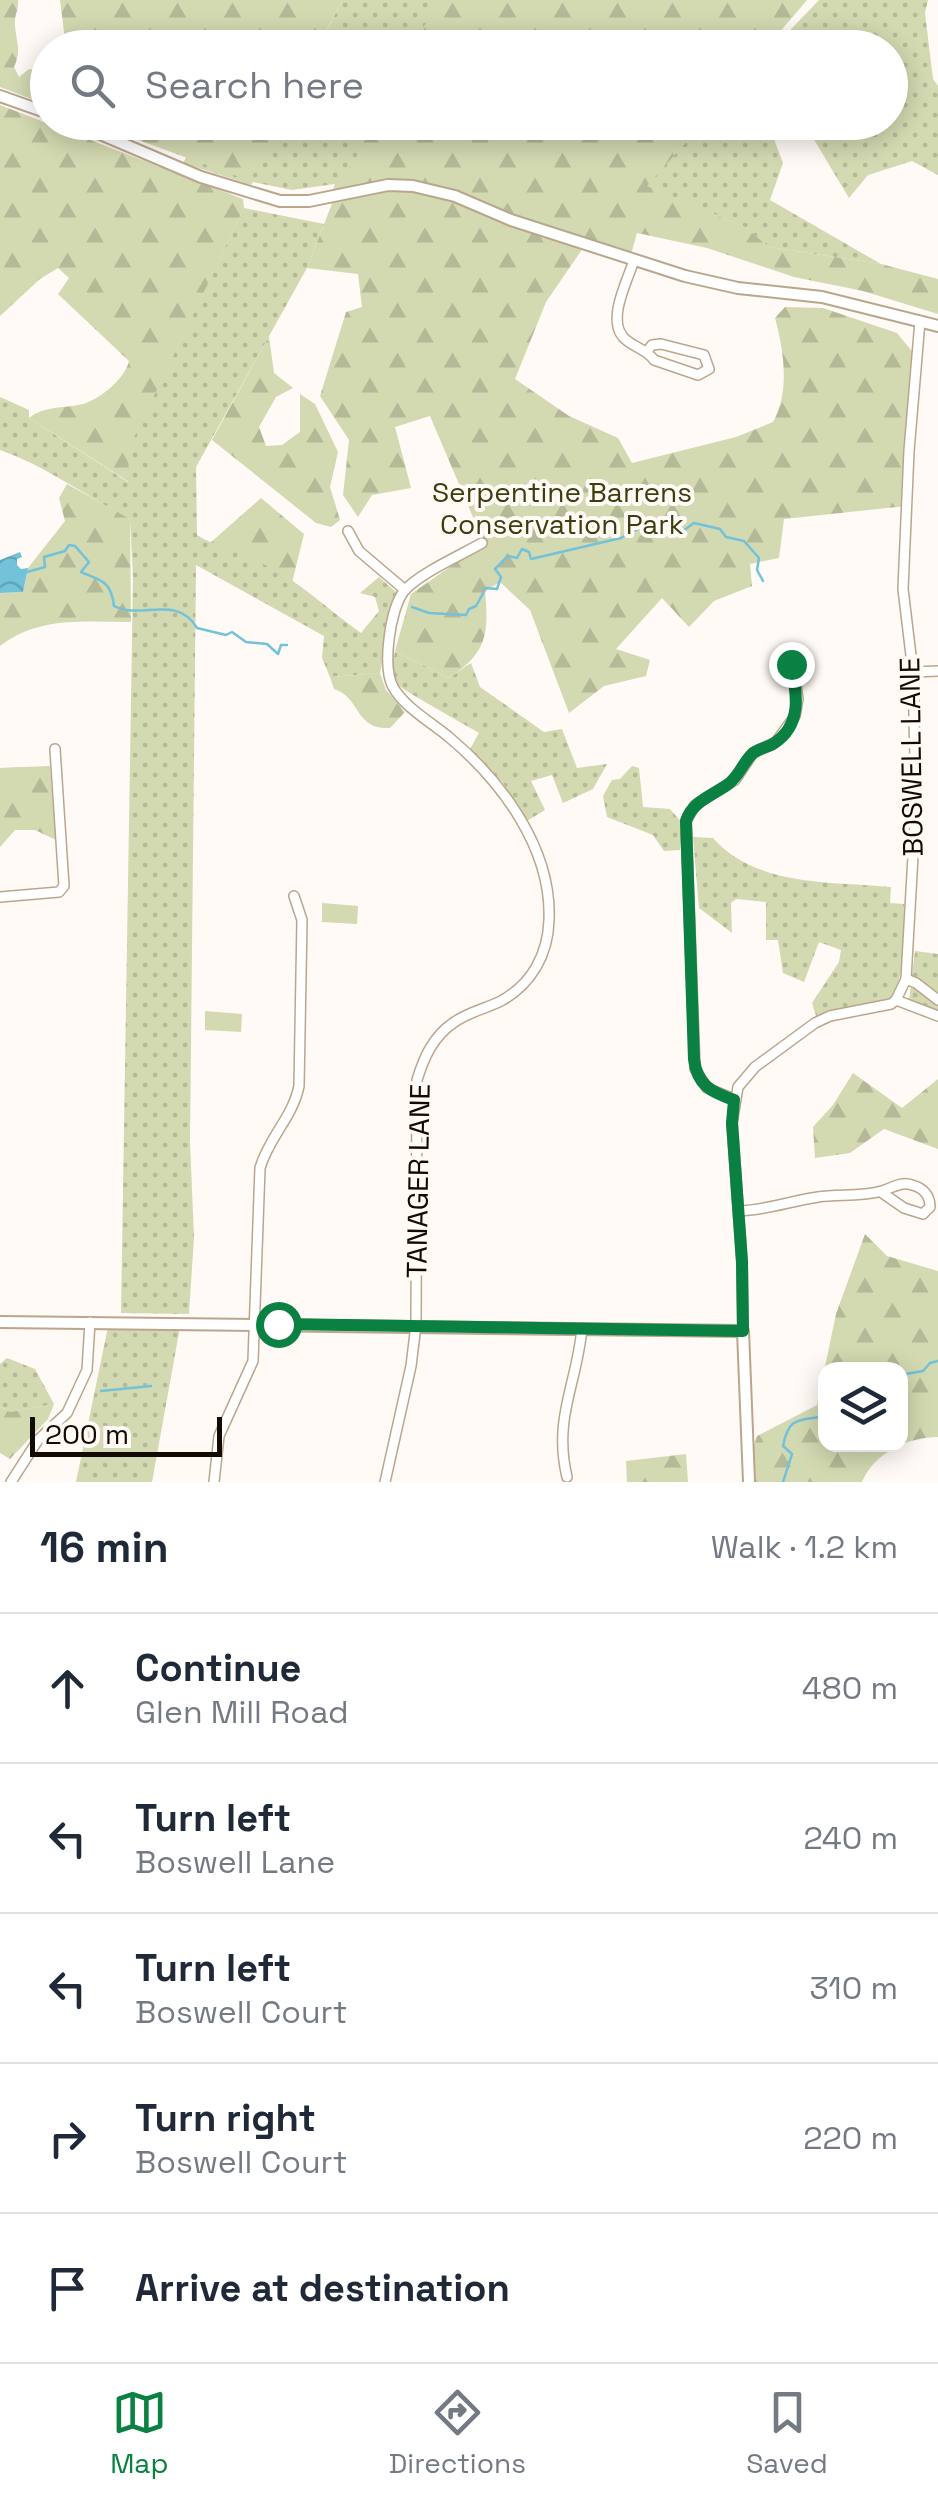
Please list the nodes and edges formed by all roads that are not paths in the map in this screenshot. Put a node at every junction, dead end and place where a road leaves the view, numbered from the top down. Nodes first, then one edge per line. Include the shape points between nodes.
1 (0, 96) edge
2 (30, 107) edge
3 (114, 140) edge
4 (634, 260) junction
5 (920, 321) junction
6 (938, 326) edge
7 (648, 350) junction
8 (348, 531) dead end
9 (482, 543) dead end
10 (405, 590) junction
11 (791, 652) dead end
12 (938, 671) edge
13 (913, 672) junction
14 (55, 749) dead end
15 (294, 896) dead end
16 (0, 897) edge
17 (906, 979) junction
18 (896, 1000) junction
19 (938, 1000) edge
20 (938, 1016) edge
21 (734, 1100) junction
22 (881, 1192) junction
23 (739, 1211) junction
24 (0, 1322) edge
25 (90, 1322) junction
26 (256, 1324) junction
27 (416, 1326) junction
28 (582, 1328) junction
29 (743, 1331) junction
30 (567, 1477) dead end
31 (11, 1482) edge
32 (214, 1482) edge
33 (385, 1482) edge
34 (750, 1482) edge

1 - 2 main road
3 - 4 main road via 280,201 413,186
4 - 5 main road via 738,288 822,297
4 - 7 street via 617,325 626,341
5 - 6 main road
5 - 13 street, BOSWELL LANE via 903,589
7 - 7 street via 654,360 698,375 708,368 704,356 661,344
8 - 10 street via 359,551
9 - 10 street
10 - 27 street, TANAGER LANE via 387,655 393,686 508,798 538,860 550,915 531,977 499,1002 450,1025 422,1063
11 - 21 street via 795,716 776,742 753,753 735,780 696,805 686,821 695,1069 707,1088
12 - 13 street
13 - 17 street, BOSWELL LANE via 916,803
14 - 16 street via 64,882 59,892
15 - 26 street via 302,920 299,1086 260,1168
17 - 18 street, BOSWELL LANE
17 - 19 street
18 - 20 street
18 - 21 street via 814,1022 755,1067
21 - 23 street
22 - 22 street via 910,1184 925,1192 930,1207 918,1214
22 - 23 street
23 - 29 street
24 - 25 main road
25 - 26 main road
25 - 31 street via 87,1370 67,1413 38,1440
26 - 27 main road
26 - 32 street via 254,1361 219,1436
27 - 28 main road
27 - 33 street, TANAGER LANE
28 - 29 main road
28 - 30 street via 562,1418
29 - 34 main road

